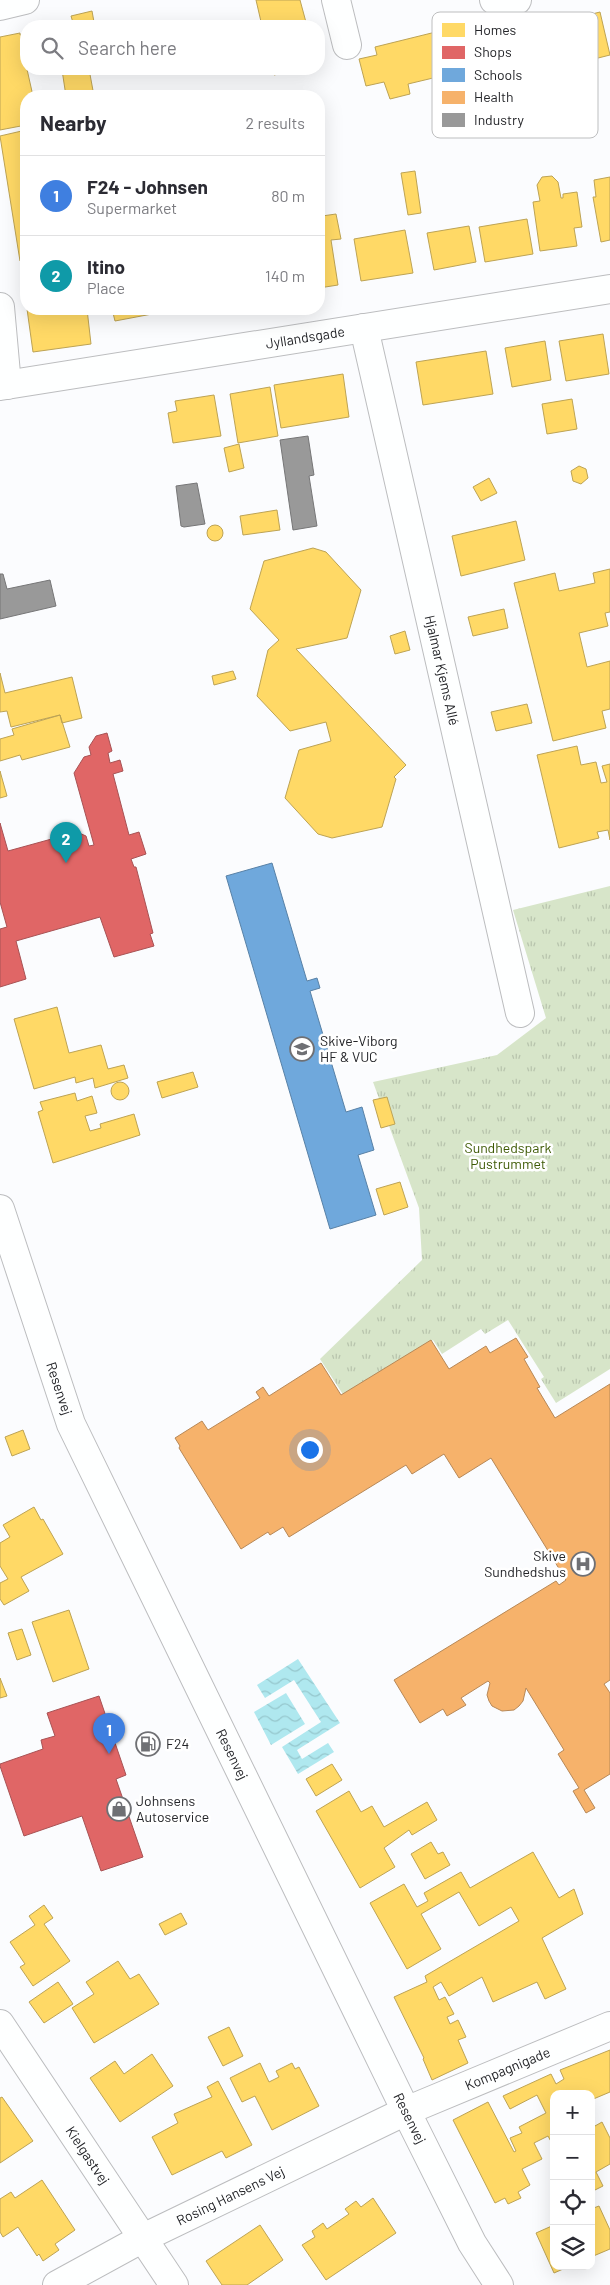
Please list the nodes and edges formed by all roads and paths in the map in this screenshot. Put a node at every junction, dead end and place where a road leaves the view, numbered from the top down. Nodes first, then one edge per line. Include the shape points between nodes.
1 (25, 0) edge
2 (336, 0) edge
3 (494, 0) edge
4 (517, 0) edge
5 (0, 6) edge
6 (347, 45) dead end
7 (610, 289) edge
8 (0, 307) edge
9 (364, 328) junction
10 (4, 385) edge
11 (520, 1013) dead end
12 (0, 1209) edge
13 (0, 2024) edge
14 (610, 2026) edge
15 (406, 2111) junction
16 (143, 2238) junction
17 (57, 2285) edge
18 (174, 2285) edge
19 (499, 2285) edge

1 - 5 street
2 - 6 street
3 - 4 street via 503,3
7 - 9 street, Jyllandsgade
8 - 10 street
9 - 10 street, Jyllandsgade
9 - 11 street, Hjalmar Kjems Allé
12 - 15 street, Resenvej via 72,1424
13 - 16 street, Kielgastvej
14 - 15 street, Kompagnigade
15 - 16 street, Rosing Hansens Vej
15 - 19 street, Resenvej via 472,2243
16 - 17 street, Rosing Hansens Vej
16 - 18 street, Kielgastvej

